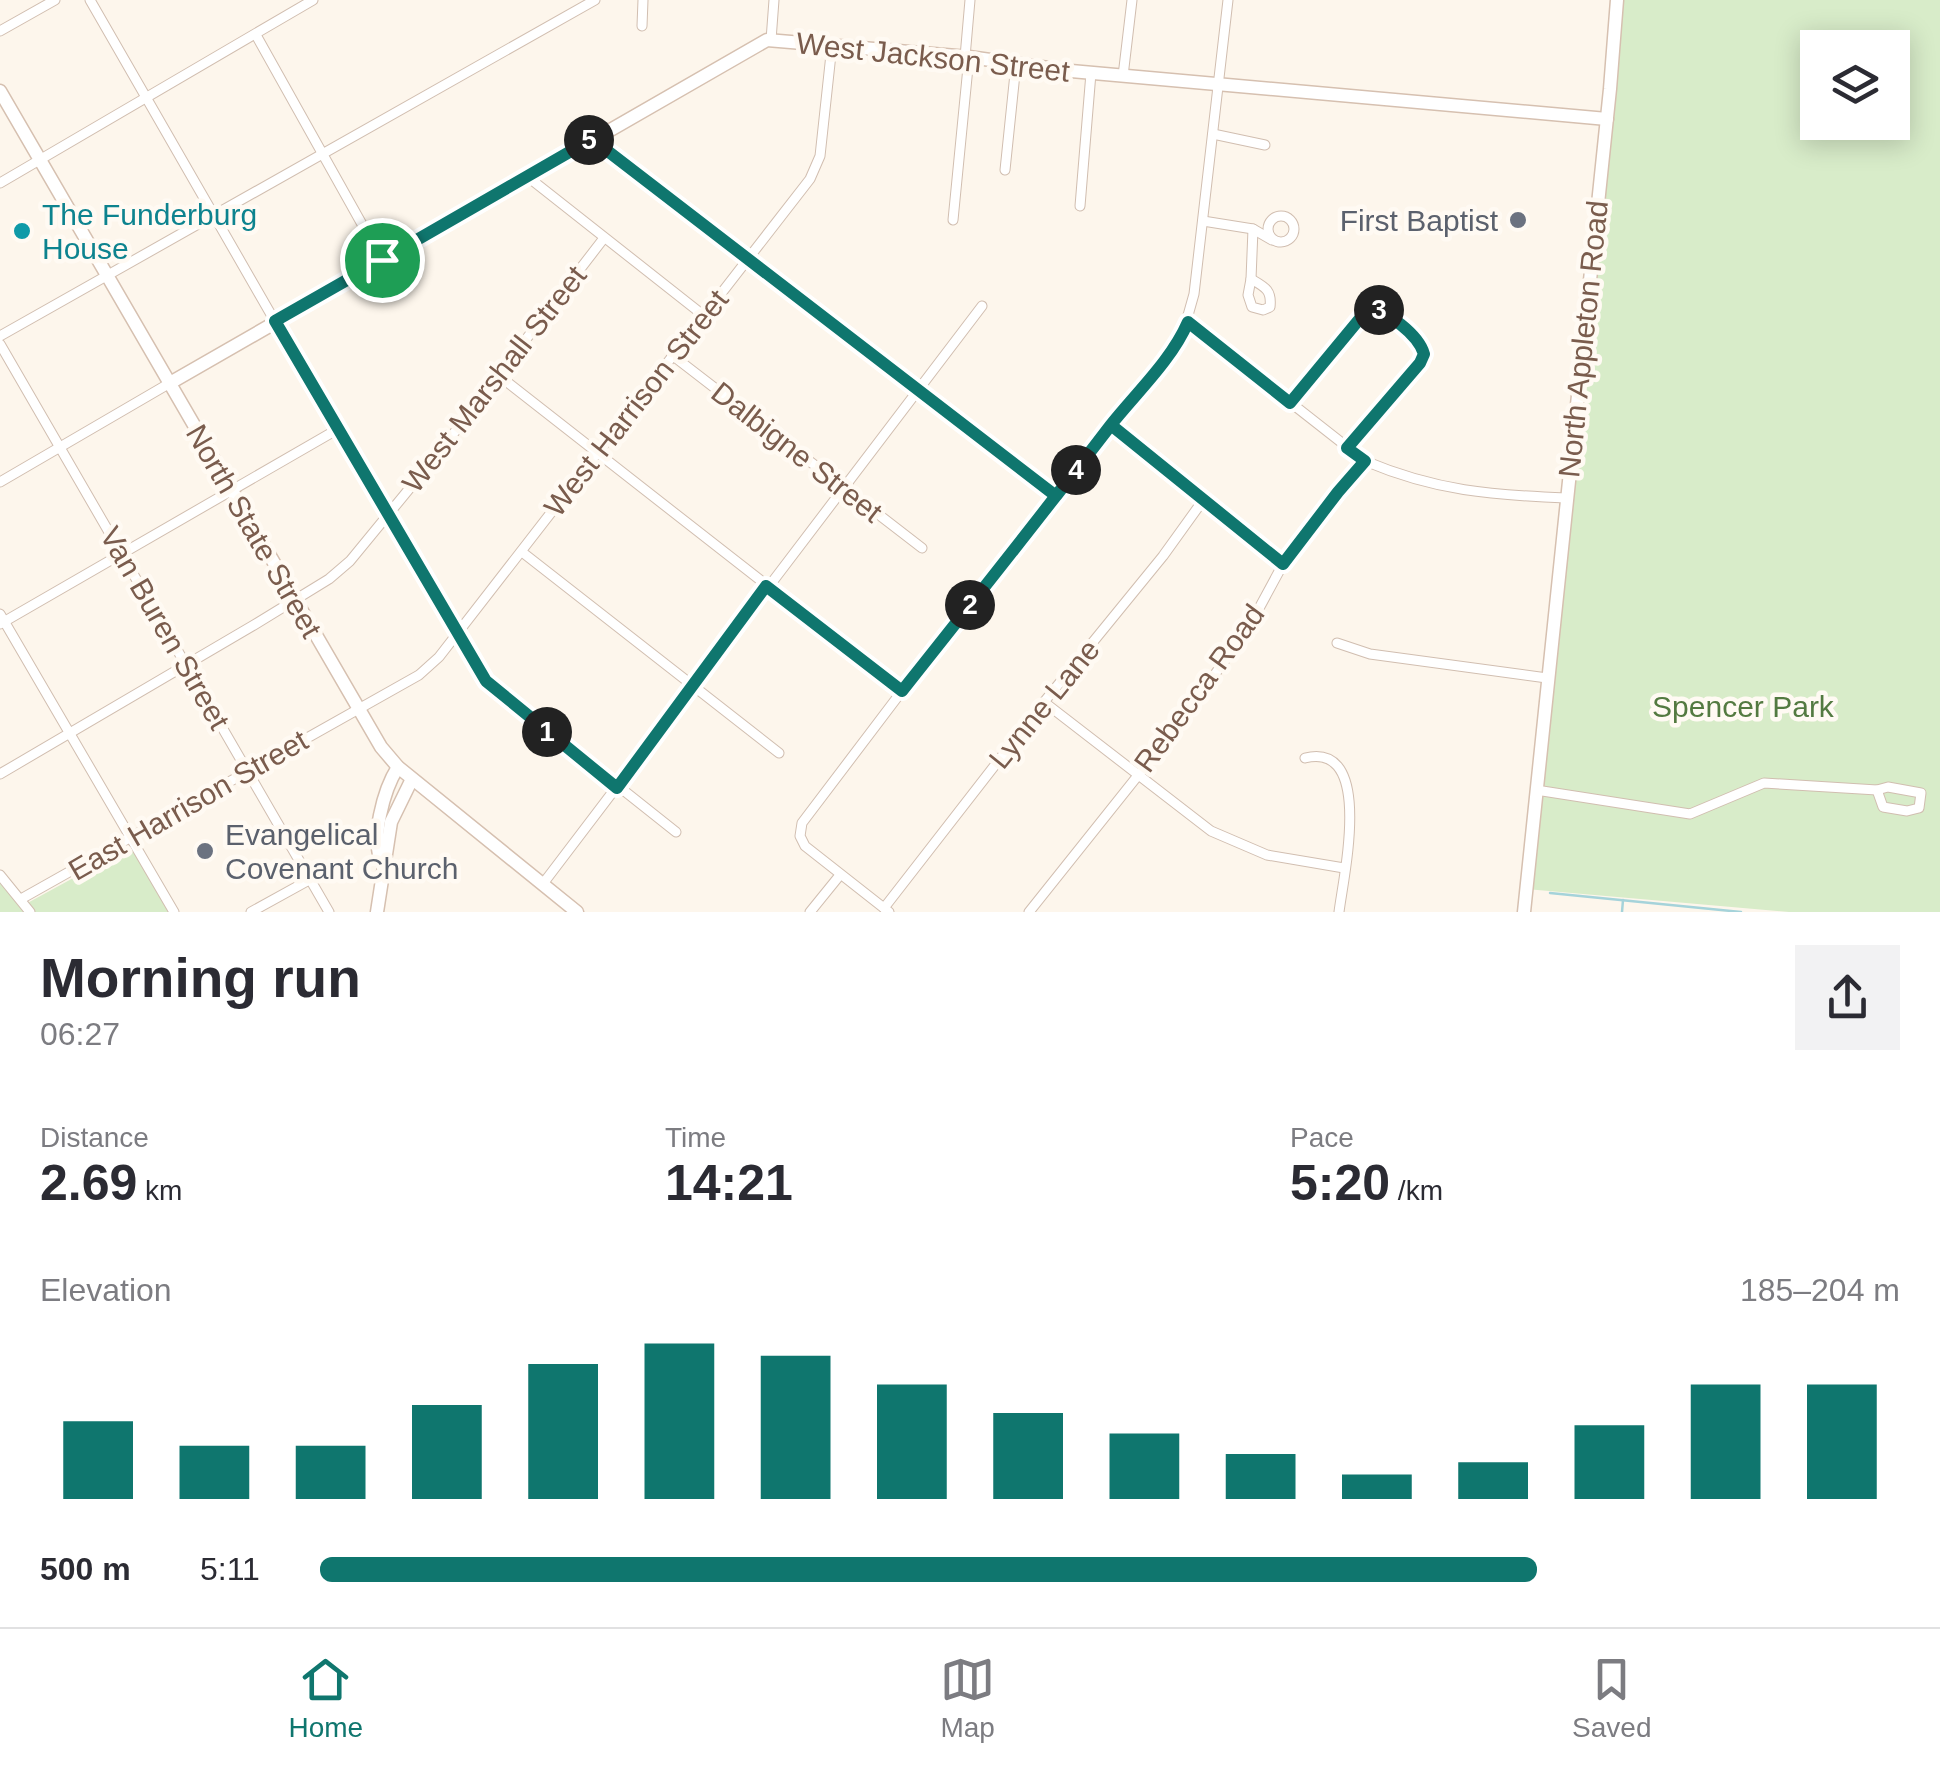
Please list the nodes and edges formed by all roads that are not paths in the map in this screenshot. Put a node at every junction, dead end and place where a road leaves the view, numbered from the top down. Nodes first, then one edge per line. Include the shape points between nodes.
1 (55, 0) edge
2 (90, 0) edge
3 (313, 0) edge
4 (595, 0) edge
5 (643, 0) edge
6 (774, 0) edge
7 (970, 0) edge
8 (1132, 0) edge
9 (1228, 0) edge
10 (1617, 0) edge
11 (642, 26) dead end
12 (0, 31) edge
13 (256, 35) junction
14 (771, 40) junction
15 (832, 45) junction
16 (967, 57) junction
17 (1016, 64) junction
18 (1090, 73) junction
19 (1123, 76) junction
20 (1220, 82) junction
21 (0, 91) edge
22 (146, 99) junction
23 (1607, 120) junction
24 (1213, 134) junction
25 (592, 139) junction
26 (1266, 145) dead end
27 (322, 154) junction
28 (38, 161) junction
29 (1004, 170) dead end
30 (528, 177) junction
31 (0, 183) edge
32 (1080, 206) dead end
33 (213, 216) junction
34 (953, 220) dead end
35 (1202, 221) junction
36 (1253, 229) junction
37 (604, 238) junction
38 (1272, 240) dead end
39 (748, 258) junction
40 (382, 260) junction
41 (107, 278) junction
42 (1251, 279) dead end
43 (982, 306) dead end
44 (703, 315) junction
45 (275, 321) junction
46 (1188, 322) junction
47 (0, 340) edge
48 (672, 355) junction
49 (498, 375) junction
50 (170, 383) junction
51 (916, 389) junction
52 (1290, 403) junction
53 (1111, 425) junction
54 (338, 429) junction
55 (60, 447) junction
56 (1347, 448) junction
57 (598, 453) junction
58 (1365, 461) junction
59 (0, 482) edge
60 (841, 487) junction
61 (231, 491) junction
62 (1056, 496) junction
63 (1566, 498) junction
64 (1204, 499) junction
65 (387, 516) junction
66 (922, 548) dead end
67 (522, 552) junction
68 (122, 554) junction
69 (1283, 564) junction
70 (766, 586) junction
71 (294, 598) junction
72 (1, 620) edge
73 (457, 636) junction
74 (1337, 643) dead end
75 (186, 664) junction
76 (1548, 678) junction
77 (692, 686) junction
78 (902, 691) junction
79 (1044, 702) junction
80 (355, 708) junction
81 (69, 731) junction
82 (779, 754) dead end
83 (1305, 758) dead end
84 (398, 768) junction
85 (248, 771) junction
86 (0, 774) edge
87 (1136, 775) junction
88 (412, 779) junction
89 (617, 788) junction
90 (1536, 790) junction
91 (1876, 790) junction
92 (676, 832) dead end
93 (130, 838) junction
94 (383, 864) junction
95 (1344, 868) junction
96 (840, 874) junction
97 (0, 876) edge
98 (309, 880) junction
99 (542, 885) junction
100 (21, 899) junction
101 (886, 910) edge
102 (30, 912) edge
103 (174, 912) edge
104 (251, 912) edge
105 (329, 912) edge
106 (377, 912) edge
107 (577, 912) edge
108 (810, 912) edge
109 (1029, 912) edge
110 (1339, 912) edge
111 (1524, 912) edge

1 - 12 street
2 - 22 street
3 - 13 street
4 - 27 street
5 - 11 street
6 - 14 street
7 - 16 street
8 - 19 street
9 - 20 street
10 - 23 main road, North Appleton Road
13 - 22 street
13 - 27 street
14 - 15 main road, West Jackson Street
14 - 25 main road, West Jackson Street
15 - 16 main road, West Jackson Street
15 - 39 street, West Harrison Street via 820,156
16 - 17 main road, West Jackson Street
16 - 34 street
17 - 18 main road, West Jackson Street
17 - 29 street
18 - 19 main road, West Jackson Street
18 - 32 street
19 - 20 main road, West Jackson Street
20 - 23 main road, West Jackson Street
20 - 24 street
21 - 28 main road, North State Street
22 - 28 street
22 - 33 street
23 - 63 main road, North Appleton Road
24 - 26 street
24 - 35 street
25 - 30 main road, West Jackson Street
25 - 39 street
27 - 33 street
27 - 40 street
28 - 31 street
28 - 41 main road, North State Street
30 - 37 street
30 - 40 main road, West Jackson Street
33 - 41 street
33 - 45 street
35 - 36 street
35 - 46 street
36 - 38 street
36 - 42 street
37 - 44 street
37 - 49 street, West Marshall Street
39 - 44 street, West Harrison Street
39 - 51 street
40 - 45 main road, West Jackson Street
41 - 47 street
41 - 50 main road, North State Street
43 - 51 street
44 - 48 street, West Harrison Street
45 - 50 main road, West Jackson Street
45 - 54 street
46 - 52 street
46 - 53 street
47 - 55 street, Van Buren Street
48 - 57 street, West Harrison Street
48 - 60 street, Dalbigne Street
49 - 57 street
49 - 65 street, West Marshall Street
50 - 55 street
50 - 61 main road, North State Street
51 - 60 street
51 - 62 street
52 - 56 street
52 - 56 street via 1367,310 1400,325 1420,343 1424,357
53 - 62 street
53 - 64 street
54 - 61 street
54 - 65 street
55 - 59 street
55 - 68 street, Van Buren Street
56 - 58 street
57 - 67 street, West Harrison Street
57 - 70 street
58 - 63 street via 1456,491
58 - 69 street, Rebecca Road
60 - 66 street, Dalbigne Street
60 - 70 street
61 - 68 street
61 - 71 main road, North State Street
62 - 78 street
63 - 76 main road, North Appleton Road
64 - 69 street
64 - 79 street, Lynne Lane
65 - 71 street, West Marshall Street via 350,561
65 - 73 street
67 - 73 street, West Harrison Street
67 - 77 street
68 - 72 street
68 - 75 street, Van Buren Street
69 - 87 street, Rebecca Road via 1250,625
70 - 77 street
70 - 78 street
71 - 75 street, West Marshall Street
71 - 80 main road, North State Street
72 - 81 street
73 - 80 street, West Harrison Street via 428,668
73 - 89 street via 486,681
74 - 76 street via 1370,654
75 - 81 street, West Marshall Street
75 - 85 street, Van Buren Street
76 - 90 main road, North Appleton Road
77 - 82 street
77 - 89 street
78 - 96 street via 800,831 806,846
79 - 87 street
79 - 101 street, Lynne Lane
80 - 84 main road, North State Street
80 - 85 street, East Harrison Street
81 - 86 street, West Marshall Street
81 - 93 street
83 - 95 street via 1334,762 1346,784 1351,812
84 - 88 main road, North State Street
84 - 94 main road via 382,803
85 - 93 street, East Harrison Street
85 - 98 street, Van Buren Street
87 - 95 street via 1238,845
87 - 109 street, Rebecca Road
88 - 94 main road via 394,811
88 - 99 main road, North State Street
89 - 92 street
89 - 99 street
90 - 91 street via 1690,814 1764,783
90 - 111 main road, North Appleton Road
91 - 91 street via 1883,807 1919,808 1921,793
93 - 100 street, East Harrison Street
93 - 103 street
94 - 106 main road
95 - 110 street
96 - 101 street
96 - 108 street
97 - 100 street
98 - 104 street
98 - 105 street, Van Buren Street
99 - 107 main road, North State Street
100 - 102 street

